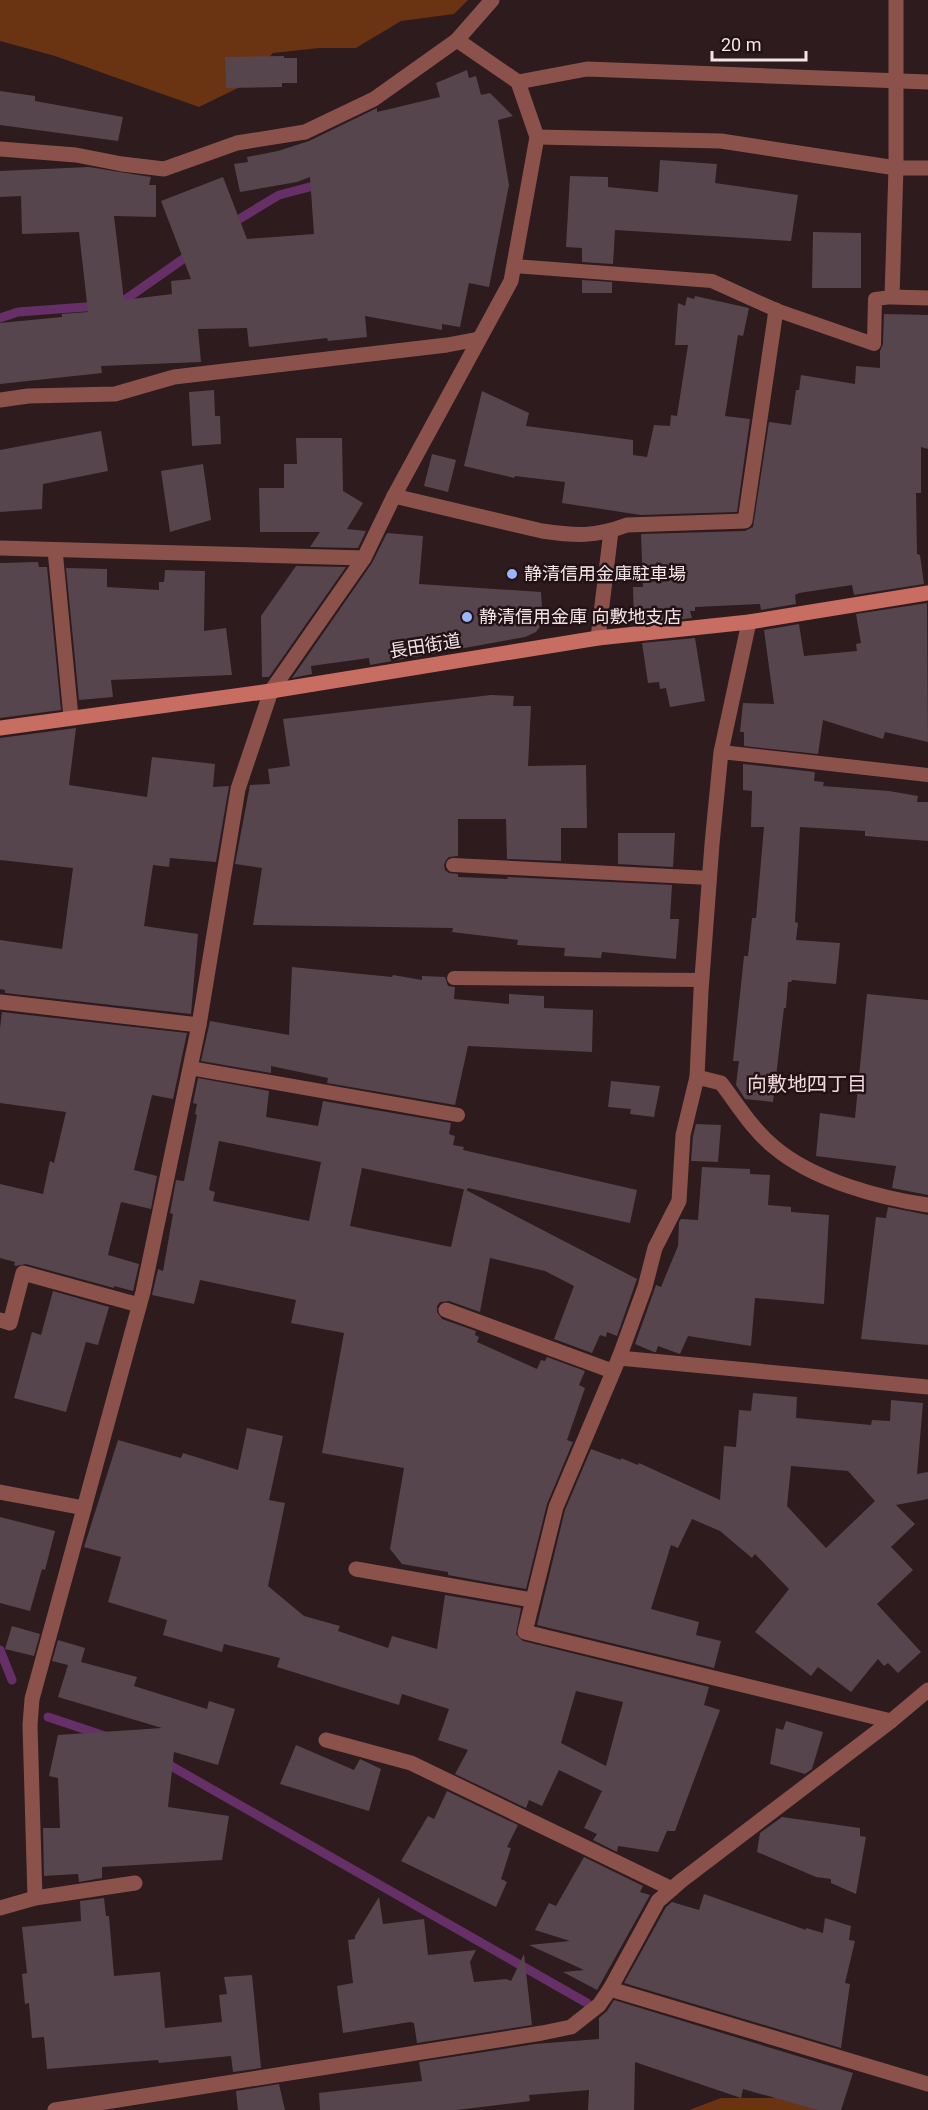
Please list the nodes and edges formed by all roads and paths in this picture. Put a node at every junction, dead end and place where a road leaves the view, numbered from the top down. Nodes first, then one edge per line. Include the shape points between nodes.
1 (492, 0) edge
2 (896, 0) edge
3 (457, 40) junction
4 (895, 81) junction
5 (518, 82) junction
6 (928, 82) edge
7 (537, 137) junction
8 (0, 149) edge
9 (896, 168) junction
10 (928, 168) edge
11 (514, 266) junction
12 (892, 297) junction
13 (928, 298) edge
14 (776, 310) junction
15 (479, 339) junction
16 (0, 400) edge
17 (394, 496) junction
18 (611, 531) junction
19 (0, 548) edge
20 (55, 550) junction
21 (364, 558) junction
22 (928, 593) edge
23 (749, 622) junction
24 (598, 638) junction
25 (271, 691) junction
26 (71, 717) junction
27 (0, 728) edge
28 (721, 752) junction
29 (928, 775) edge
30 (453, 865) dead end
31 (710, 878) junction
32 (454, 978) dead end
33 (702, 980) junction
34 (0, 1002) edge
35 (199, 1025) junction
36 (190, 1068) junction
37 (697, 1077) junction
38 (458, 1115) dead end
39 (928, 1205) edge
40 (140, 1305) junction
41 (446, 1310) dead end
42 (0, 1320) edge
43 (616, 1365) junction
44 (928, 1387) edge
45 (0, 1492) edge
46 (84, 1508) junction
47 (356, 1569) dead end
48 (532, 1600) junction
49 (928, 1690) edge
50 (891, 1721) junction
51 (326, 1740) dead end
52 (135, 1883) dead end
53 (672, 1889) junction
54 (35, 1898) junction
55 (0, 1908) edge
56 (610, 1989) junction
57 (928, 2084) edge
58 (55, 2110) edge

1 - 3 street
2 - 4 street
3 - 5 street
3 - 8 street via 374,99 305,132 237,143 164,169 76,155
4 - 5 street via 587,69
4 - 6 street
4 - 9 street
5 - 7 street
7 - 9 street via 721,141
7 - 11 street
9 - 10 street
9 - 12 street
11 - 14 lane via 712,281
11 - 15 street via 511,281
12 - 13 street
12 - 14 lane via 875,299 874,344
14 - 18 street via 746,521 627,525
15 - 16 street via 174,377 115,394
15 - 17 street
17 - 18 street via 542,531 590,535
17 - 21 street
18 - 24 street
19 - 20 street
20 - 21 street
20 - 26 street
21 - 25 street
22 - 23 main road, 長田街道
23 - 24 main road, 長田街道
23 - 28 street
24 - 25 main road, 長田街道
25 - 26 main road, 長田街道
25 - 35 street via 238,789
26 - 27 main road, 長田街道
28 - 29 lane
28 - 31 street
30 - 31 lane
31 - 33 street
32 - 33 lane
33 - 37 street
34 - 35 street
35 - 36 street
36 - 38 lane
36 - 40 street
37 - 39 street via 721,1083 750,1124 774,1148 806,1168 895,1200
37 - 43 street via 683,1135 679,1201 655,1248
40 - 42 street via 23,1273 10,1323
40 - 46 street
41 - 43 street
43 - 44 street
43 - 48 street via 556,1507
45 - 46 street
46 - 54 street via 32,1699
47 - 48 street
48 - 50 street via 525,1632
49 - 50 street
50 - 53 street
51 - 53 street via 411,1763
52 - 54 street
53 - 56 street via 658,1902
54 - 55 street
56 - 57 street
56 - 58 street via 599,2005 571,2027

